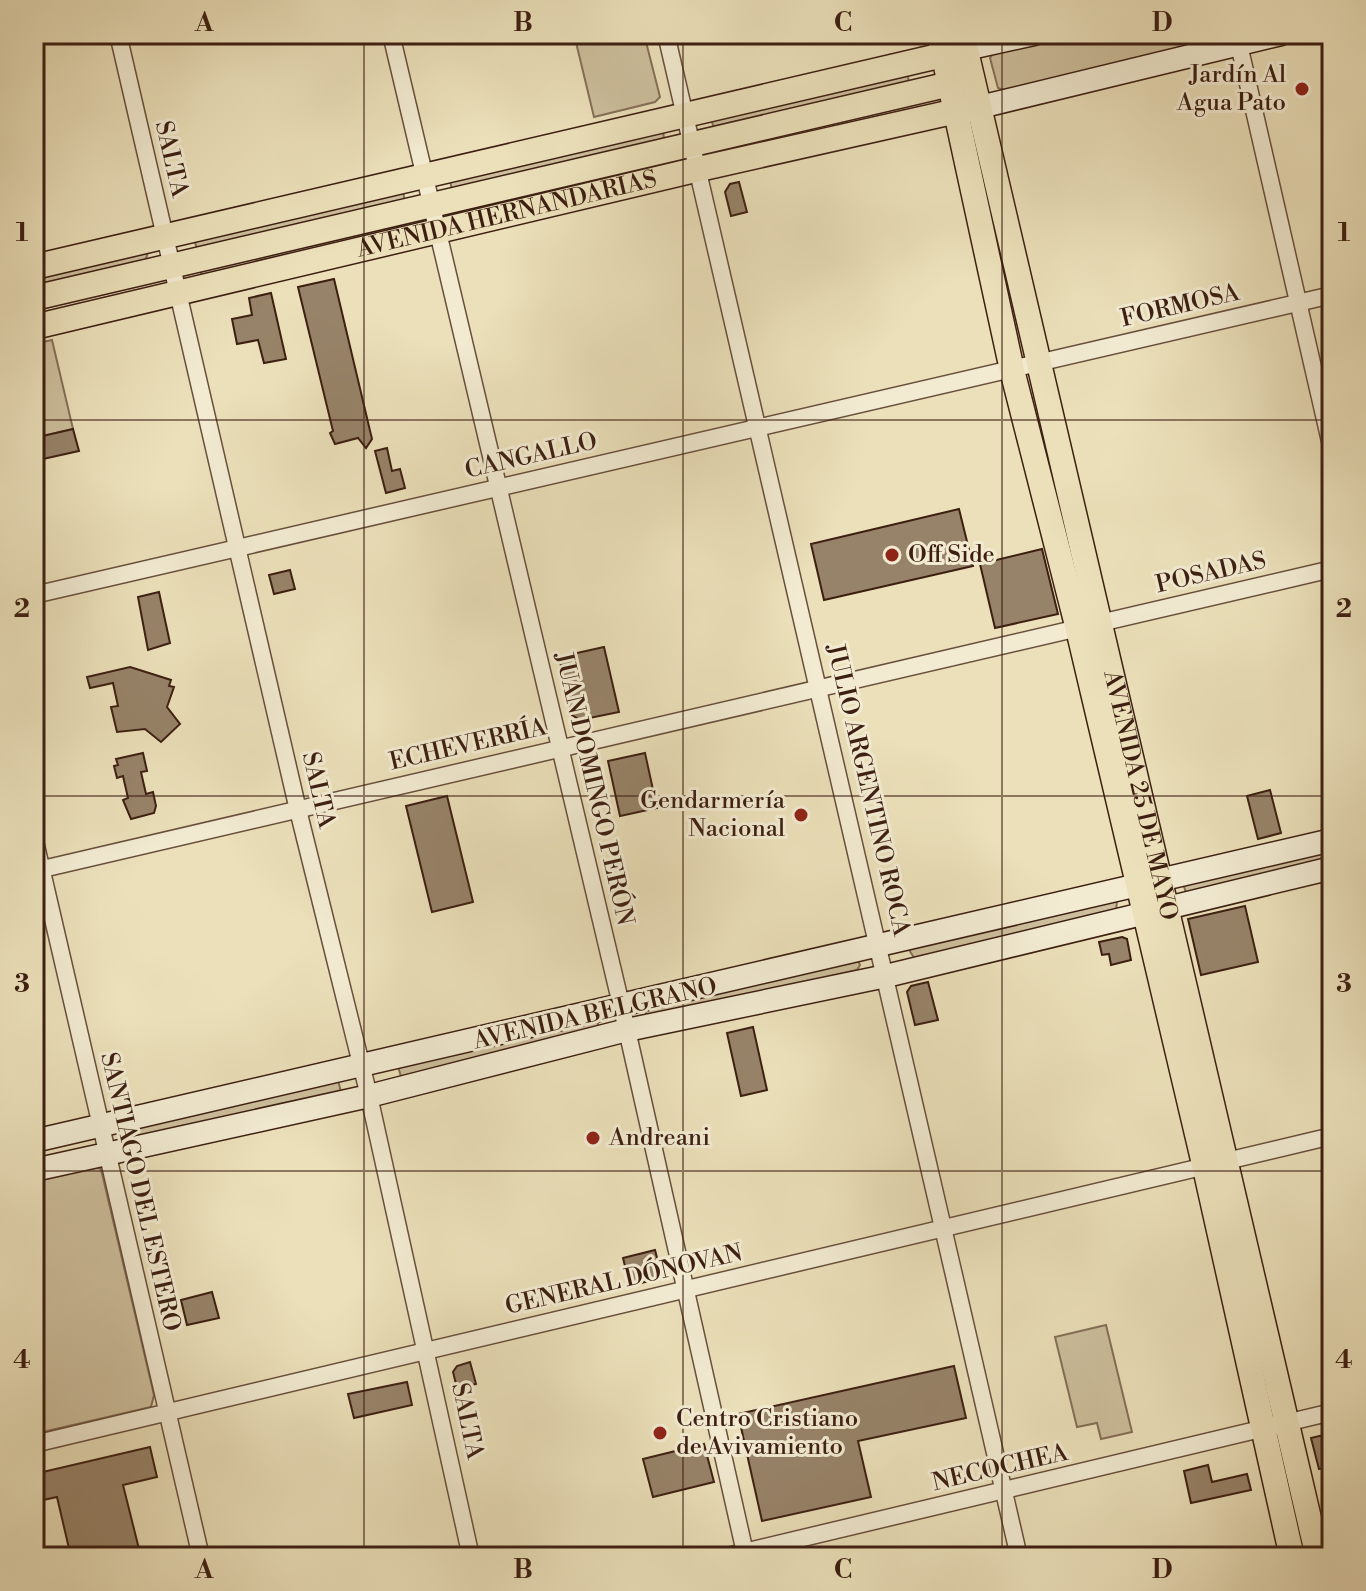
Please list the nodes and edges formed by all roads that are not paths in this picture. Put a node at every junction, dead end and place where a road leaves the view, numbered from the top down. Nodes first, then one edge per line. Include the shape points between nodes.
1 (118, 34) edge
2 (391, 34) edge
3 (666, 34) edge
4 (1034, 34) edge
5 (1281, 34) edge
6 (1238, 39) edge
7 (953, 43) edge
8 (950, 84) junction
9 (968, 109) junction
10 (685, 116) junction
11 (691, 143) junction
12 (699, 169) junction
13 (424, 175) junction
14 (430, 203) junction
15 (437, 233) junction
16 (164, 236) junction
17 (171, 265) junction
18 (34, 267) edge
19 (178, 293) junction
20 (1332, 295) edge
21 (34, 298) edge
22 (1297, 303) junction
23 (34, 327) edge
24 (1038, 363) junction
25 (1012, 370) junction
26 (757, 429) junction
27 (1332, 450) edge
28 (501, 487) junction
29 (239, 550) junction
30 (1332, 569) edge
31 (34, 595) edge
32 (1090, 626) junction
33 (821, 688) junction
34 (558, 748) junction
35 (298, 810) junction
36 (34, 837) edge
37 (1332, 840) edge
38 (1332, 868) edge
39 (38, 870) edge
40 (1149, 881) junction
41 (1156, 910) junction
42 (879, 943) junction
43 (886, 976) junction
44 (621, 1003) junction
45 (627, 1030) junction
46 (362, 1063) junction
47 (369, 1096) junction
48 (100, 1124) junction
49 (1332, 1136) edge
50 (34, 1141) edge
51 (107, 1152) junction
52 (1215, 1165) junction
53 (34, 1170) edge
54 (945, 1229) junction
55 (684, 1292) junction
56 (428, 1350) junction
57 (1332, 1412) edge
58 (166, 1413) junction
59 (1287, 1422) junction
60 (1263, 1429) junction
61 (34, 1444) edge
62 (1002, 1492) junction
63 (745, 1555) edge
64 (201, 1557) edge
65 (471, 1557) edge
66 (723, 1557) edge
67 (1019, 1557) edge
68 (1292, 1557) edge
69 (1318, 1557) edge

1 - 16 street, SALTA
2 - 13 street, JUAN DOMINGO PERÓN
3 - 10 street, JULIO ARGENTINO ROCA
4 - 7 main road
5 - 6 main road
6 - 9 main road
6 - 22 street
7 - 8 main road, AVENIDA 25 DE MAYO
7 - 9 main road, AVENIDA 25 DE MAYO
7 - 10 main road
8 - 9 main road, AVENIDA 25 DE MAYO
8 - 11 main road, AVENIDA HERNANDARIAS
9 - 12 main road, AVENIDA HERNANDARIAS
9 - 24 main road, AVENIDA 25 DE MAYO
9 - 25 main road, AVENIDA 25 DE MAYO
10 - 11 street, JULIO ARGENTINO ROCA
10 - 13 main road
11 - 12 street, JULIO ARGENTINO ROCA
11 - 14 main road, AVENIDA HERNANDARIAS
12 - 15 main road, AVENIDA HERNANDARIAS
12 - 26 street, JULIO ARGENTINO ROCA
13 - 14 street, JUAN DOMINGO PERÓN
13 - 16 main road
14 - 15 street, JUAN DOMINGO PERÓN
14 - 17 main road, AVENIDA HERNANDARIAS
15 - 19 main road, AVENIDA HERNANDARIAS
15 - 28 street, JUAN DOMINGO PERÓN
16 - 17 street, SALTA
16 - 18 main road
17 - 19 street, SALTA
17 - 21 main road, AVENIDA HERNANDARIAS
19 - 23 main road, AVENIDA HERNANDARIAS
19 - 29 street, SALTA
20 - 22 street, FORMOSA
22 - 24 street, FORMOSA
22 - 27 street
24 - 25 street, CANGALLO
24 - 32 main road, AVENIDA 25 DE MAYO
25 - 26 street, CANGALLO
25 - 32 main road, AVENIDA 25 DE MAYO
26 - 28 street, CANGALLO
26 - 33 street, JULIO ARGENTINO ROCA
28 - 29 street, CANGALLO
28 - 34 street, JUAN DOMINGO PERÓN
29 - 31 street, CANGALLO
29 - 35 street, SALTA
30 - 32 street, POSADAS
32 - 33 street, ECHEVERRÍA
32 - 40 main road, AVENIDA 25 DE MAYO
33 - 34 street, ECHEVERRÍA
33 - 42 street, JULIO ARGENTINO ROCA
34 - 35 street, ECHEVERRÍA
34 - 44 street, JUAN DOMINGO PERÓN
35 - 39 street, ECHEVERRÍA
35 - 46 street, SALTA
36 - 39 street, SANTIAGO DEL ESTERO
37 - 40 main road, AVENIDA BELGRANO
38 - 41 main road, AVENIDA BELGRANO
39 - 48 street, SANTIAGO DEL ESTERO
40 - 41 main road, AVENIDA 25 DE MAYO
40 - 42 main road, AVENIDA BELGRANO
41 - 43 main road, AVENIDA BELGRANO
41 - 52 main road, AVENIDA 25 DE MAYO
42 - 43 street, JULIO ARGENTINO ROCA
42 - 44 main road, AVENIDA BELGRANO
43 - 45 main road, AVENIDA BELGRANO
43 - 54 street, JULIO ARGENTINO ROCA
44 - 45 street, JUAN DOMINGO PERÓN
44 - 46 main road, AVENIDA BELGRANO
45 - 47 main road, AVENIDA BELGRANO
45 - 55 street, JUAN DOMINGO PERÓN
46 - 47 street, SALTA
46 - 48 main road, AVENIDA BELGRANO
47 - 51 main road, AVENIDA BELGRANO
47 - 56 street, SALTA
48 - 50 main road, AVENIDA BELGRANO
48 - 51 street, SANTIAGO DEL ESTERO
49 - 52 street, GENERAL DÓNOVAN
51 - 53 main road, AVENIDA BELGRANO
51 - 58 street, SANTIAGO DEL ESTERO
52 - 54 street, GENERAL DÓNOVAN
52 - 59 main road, AVENIDA 25 DE MAYO
52 - 60 main road, AVENIDA 25 DE MAYO
54 - 55 street, GENERAL DÓNOVAN
54 - 62 street, JULIO ARGENTINO ROCA
55 - 56 street, GENERAL DÓNOVAN
55 - 63 street, JUAN DOMINGO PERÓN
56 - 58 street, GENERAL DÓNOVAN
56 - 65 street, SALTA
57 - 59 street, NECOCHEA
58 - 61 street, GENERAL DÓNOVAN
58 - 64 street, SANTIAGO DEL ESTERO
59 - 60 street, NECOCHEA
59 - 69 main road, AVENIDA 25 DE MAYO
60 - 62 street, NECOCHEA
60 - 68 main road, AVENIDA 25 DE MAYO
62 - 63 street, NECOCHEA
62 - 67 street, JULIO ARGENTINO ROCA
63 - 66 street, NECOCHEA

